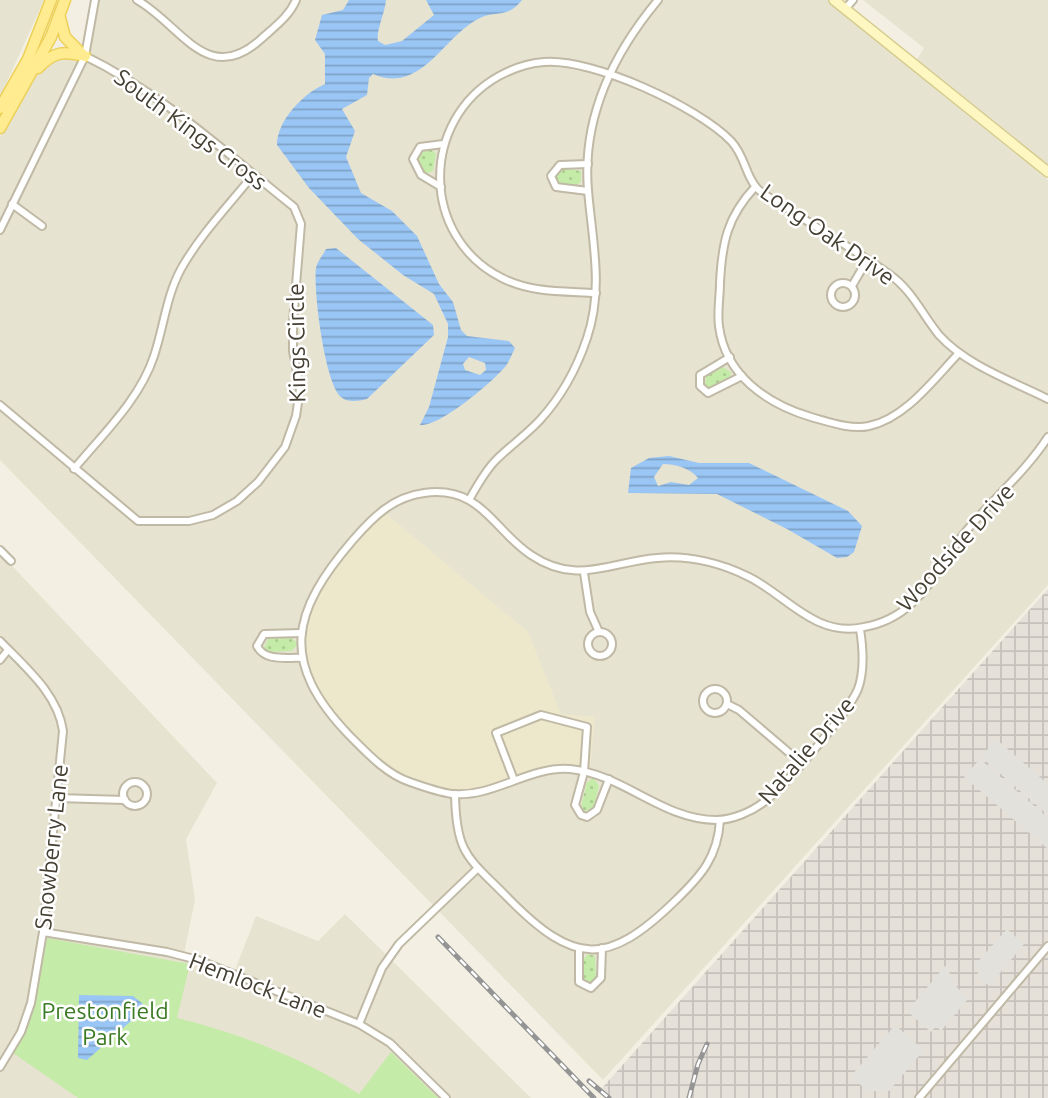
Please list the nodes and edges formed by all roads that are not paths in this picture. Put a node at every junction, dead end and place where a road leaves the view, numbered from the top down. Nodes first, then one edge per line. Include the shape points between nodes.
1 (51, 0) edge
2 (65, 0) edge
3 (95, 0) edge
4 (137, 0) edge
5 (296, 0) edge
6 (658, 0) edge
7 (834, 0) edge
8 (853, 0) edge
9 (845, 9) junction
10 (61, 14) junction
11 (85, 56) junction
12 (608, 75) junction
13 (29, 79) junction
14 (0, 108) edge
15 (0, 128) edge
16 (443, 144) junction
17 (588, 164) junction
18 (1048, 172) edge
19 (253, 175) junction
20 (441, 187) junction
21 (755, 187) junction
22 (588, 191) junction
23 (12, 204) junction
24 (294, 206) joint
25 (42, 226) dead end
26 (0, 230) edge
27 (867, 260) junction
28 (852, 286) dead end
29 (596, 293) junction
30 (959, 353) junction
31 (730, 357) junction
32 (742, 376) junction
33 (1048, 399) edge
34 (0, 405) edge
35 (1048, 437) edge
36 (74, 469) junction
37 (469, 500) junction
38 (0, 550) edge
39 (11, 561) dead end
40 (584, 572) junction
41 (860, 629) junction
42 (598, 632) junction
43 (302, 633) junction
44 (0, 642) edge
45 (8, 650) junction
46 (302, 658) junction
47 (0, 660) edge
48 (727, 704) dead end
49 (800, 762) junction
50 (584, 772) junction
51 (609, 779) junction
52 (514, 780) junction
53 (455, 794) junction
54 (57, 798) junction
55 (125, 800) dead end
56 (720, 820) junction
57 (478, 867) junction
58 (43, 932) junction
59 (1048, 946) edge
60 (579, 948) junction
61 (601, 948) junction
62 (359, 1024) junction
63 (0, 1067) edge
64 (923, 1097) edge
65 (446, 1098) edge

1 - 14 main road via 32,50
2 - 10 main road
3 - 11 street
4 - 5 street via 203,52 227,60 246,52 283,19
6 - 12 street via 622,46
7 - 9 street
8 - 9 street
9 - 18 street
10 - 11 main road via 65,37
10 - 13 main road
11 - 13 main road via 56,53
11 - 19 street, South Kings Cross via 127,76
11 - 23 street
12 - 16 street, Long Oak Drive via 579,65 544,62 504,73 468,100
12 - 17 street via 595,114
12 - 21 street, Long Oak Drive via 707,120 737,148
13 - 15 main road
16 - 20 street
16 - 20 street via 421,147 413,159 421,175
17 - 22 street
17 - 22 street via 560,165 551,176 556,187
19 - 24 street, South Kings Cross
19 - 36 street via 182,267 144,379
20 - 29 street via 447,217 457,236 493,273 531,288
21 - 27 street, Long Oak Drive
21 - 31 street via 734,213 722,247 719,326
22 - 29 street
23 - 25 street
23 - 26 street
24 - 36 street, Kings Circle via 301,225 293,323 300,388 285,447 258,482 213,515 189,521 138,521
27 - 28 street
27 - 30 street, Long Oak Drive via 902,285
29 - 37 street via 587,338 565,387 540,420 495,461
30 - 32 street via 908,404 868,426 838,424 786,409 760,394
30 - 33 street, Long Oak Drive
31 - 32 street
31 - 32 street via 700,375 702,390 716,391
34 - 36 street, Kings Circle
35 - 41 street, Woodside Drive via 965,533 916,599 888,620
37 - 40 street, Woodside Drive via 491,514 533,556 553,566
37 - 43 street via 425,493 398,501 373,518 321,579 309,600
38 - 39 street
40 - 41 street, Woodside Drive via 658,558 702,561 752,578 819,623
40 - 42 street
41 - 49 street, Natalie Drive via 862,673 856,692
42 - 42 street via 588,645 600,656 608,653 612,641
43 - 46 street
43 - 46 street via 264,634 257,646 268,657
44 - 45 street, Snowberry Lane
45 - 47 street
45 - 54 street, Snowberry Lane via 38,681 61,717
46 - 53 street via 321,704 379,763 402,779
48 - 49 street
49 - 56 street, Natalie Drive via 763,803
50 - 51 street, Natalie Drive
50 - 51 street via 575,805 587,817 597,810
50 - 52 street, Natalie Drive via 566,769
50 - 52 street via 587,727 541,715 496,733
51 - 56 street, Natalie Drive via 681,814
52 - 53 street, Natalie Drive
53 - 57 street via 459,841
54 - 55 street
54 - 58 street, Snowberry Lane
56 - 61 street via 715,854 701,876 640,933 620,945
57 - 60 street via 544,933
57 - 62 street via 400,944 382,968
58 - 62 street, Hemlock Lane via 198,960
58 - 63 street, Snowberry Lane via 31,1003 21,1032
59 - 64 street
60 - 61 street
60 - 61 street via 579,982 591,988 601,978
62 - 65 street, Hemlock Lane via 390,1043

